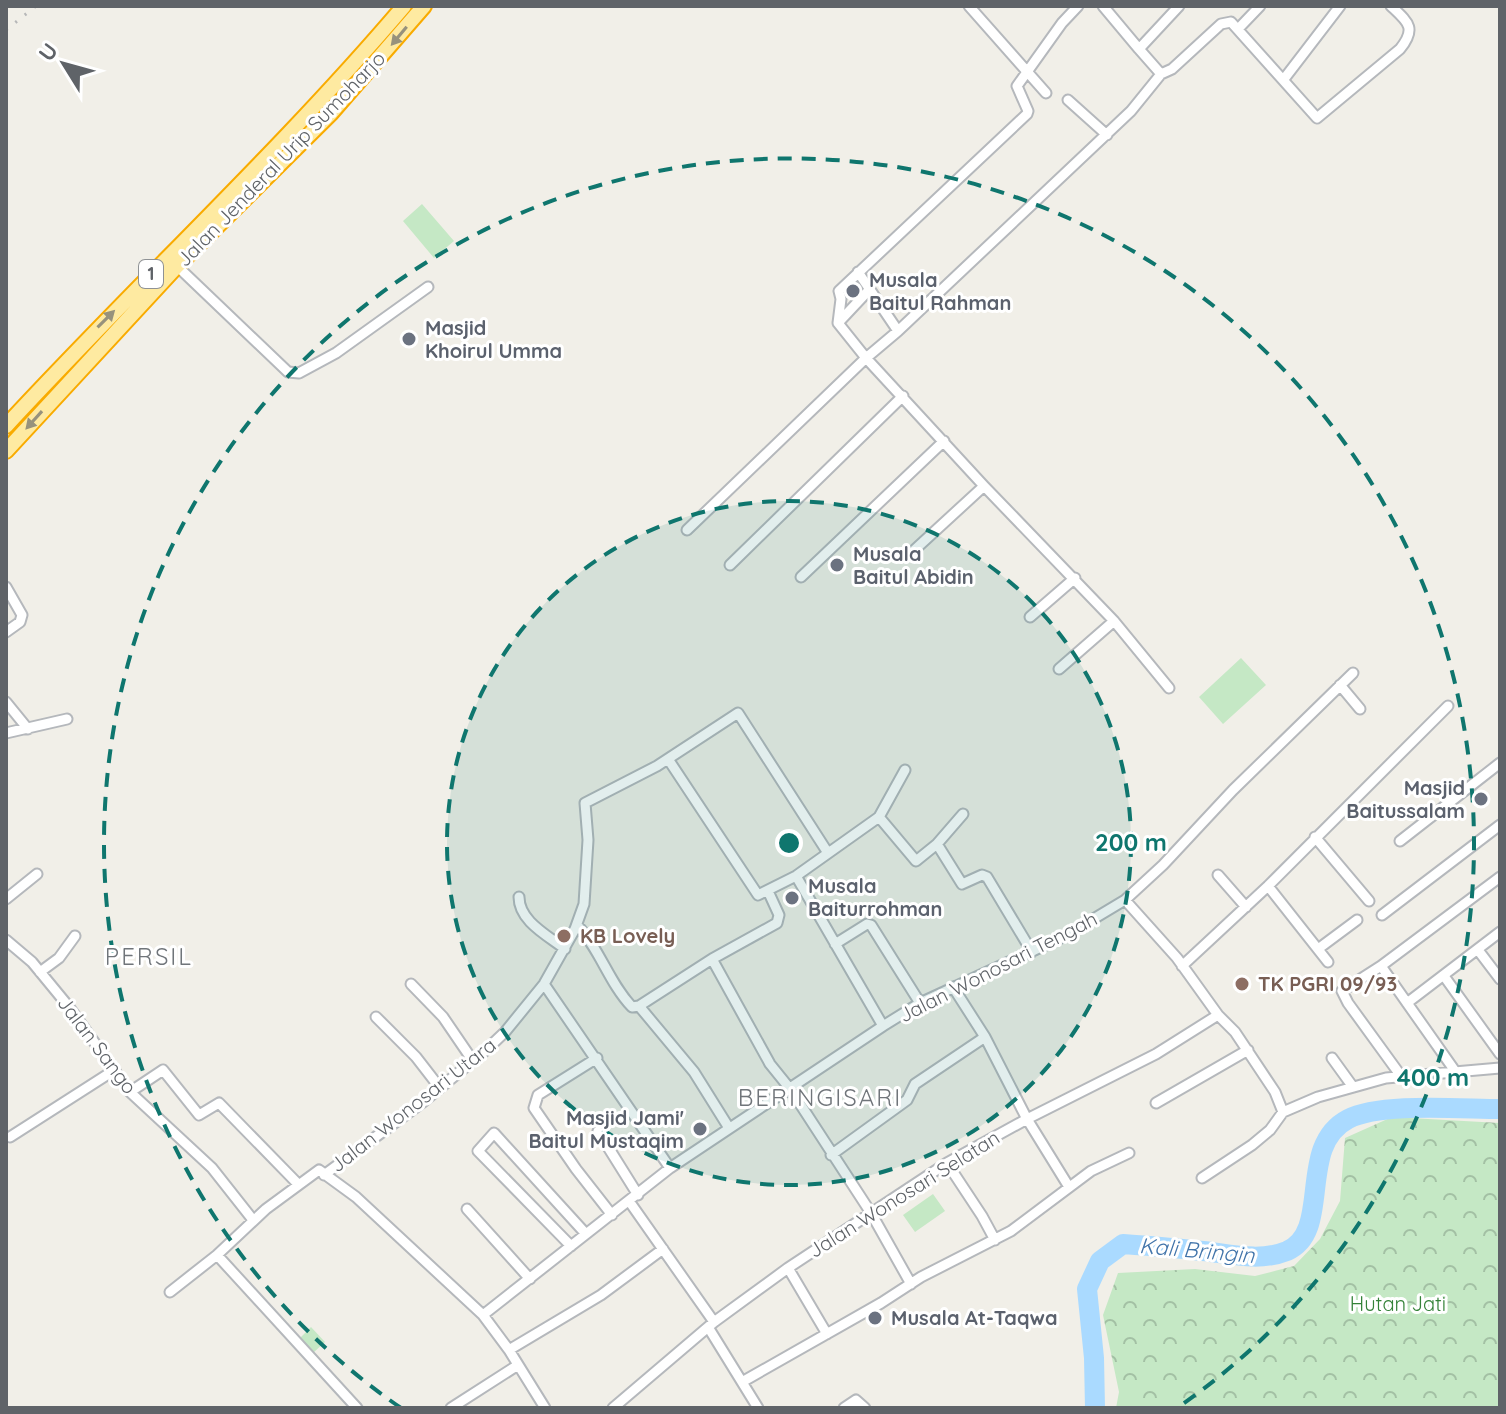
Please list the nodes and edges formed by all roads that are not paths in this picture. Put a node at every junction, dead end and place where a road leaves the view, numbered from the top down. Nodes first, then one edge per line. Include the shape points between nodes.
1 (404, 6) edge
2 (424, 6) edge
3 (969, 6) edge
4 (1078, 6) edge
5 (1103, 6) edge
6 (1179, 6) edge
7 (1260, 6) edge
8 (1340, 6) edge
9 (1391, 6) edge
10 (1238, 29) junction
11 (1139, 49) junction
12 (1027, 73) junction
13 (1161, 74) junction
14 (1284, 79) junction
15 (1046, 93) dead end
16 (1068, 100) dead end
17 (1107, 135) junction
18 (177, 266) junction
19 (858, 272) junction
20 (428, 287) dead end
21 (869, 290) junction
22 (838, 323) junction
23 (898, 331) junction
24 (866, 358) junction
25 (903, 396) junction
26 (6, 426) edge
27 (944, 441) junction
28 (6, 451) edge
29 (984, 486) junction
30 (687, 530) dead end
31 (910, 554) dead end
32 (730, 565) dead end
33 (801, 577) dead end
34 (1075, 578) junction
35 (6, 587) edge
36 (1030, 617) dead end
37 (1114, 621) junction
38 (6, 632) edge
39 (1059, 669) dead end
40 (1353, 673) dead end
41 (1340, 685) junction
42 (1169, 688) dead end
43 (6, 702) edge
44 (1448, 706) dead end
45 (1360, 709) dead end
46 (67, 719) dead end
47 (28, 729) junction
48 (6, 733) edge
49 (668, 759) junction
50 (1500, 763) edge
51 (905, 770) dead end
52 (963, 814) dead end
53 (879, 817) junction
54 (1499, 827) edge
55 (1315, 837) junction
56 (1400, 841) dead end
57 (937, 844) junction
58 (828, 853) junction
59 (37, 874) dead end
60 (1218, 875) dead end
61 (796, 876) junction
62 (1500, 877) edge
63 (1268, 886) junction
64 (768, 891) junction
65 (519, 897) dead end
66 (6, 899) edge
67 (1125, 900) junction
68 (1369, 901) dead end
69 (1246, 907) junction
70 (1382, 915) dead end
71 (1357, 920) dead end
72 (577, 925) junction
73 (1500, 932) edge
74 (75, 936) dead end
75 (6, 940) edge
76 (835, 944) junction
77 (565, 949) junction
78 (1318, 949) junction
79 (1478, 950) junction
80 (1032, 952) junction
81 (712, 959) junction
82 (1328, 962) dead end
83 (1182, 966) junction
84 (1381, 966) junction
85 (40, 972) junction
86 (1444, 976) junction
87 (1500, 979) edge
88 (411, 984) dead end
89 (544, 984) junction
90 (953, 987) junction
91 (920, 1003) junction
92 (1407, 1003) junction
93 (639, 1006) junction
94 (1218, 1015) junction
95 (376, 1017) dead end
96 (883, 1026) junction
97 (985, 1037) junction
98 (1248, 1050) junction
99 (1500, 1054) edge
100 (597, 1058) junction
101 (1332, 1058) dead end
102 (473, 1061) junction
103 (1500, 1068) edge
104 (113, 1071) junction
105 (1455, 1071) junction
106 (1401, 1076) junction
107 (1353, 1087) junction
108 (440, 1088) junction
109 (791, 1090) junction
110 (130, 1092) junction
111 (1156, 1103) dead end
112 (1283, 1112) junction
113 (1027, 1119) junction
114 (729, 1128) junction
115 (598, 1131) dead end
116 (10, 1137) dead end
117 (1129, 1153) dead end
118 (831, 1155) junction
119 (947, 1163) junction
120 (670, 1168) junction
121 (322, 1172) junction
122 (1202, 1178) dead end
123 (298, 1184) junction
124 (1069, 1187) junction
125 (634, 1198) junction
126 (467, 1209) dead end
127 (871, 1213) junction
128 (612, 1215) junction
129 (253, 1220) junction
130 (586, 1234) junction
131 (995, 1240) junction
132 (571, 1246) junction
133 (663, 1249) junction
134 (217, 1255) junction
135 (788, 1268) junction
136 (530, 1279) junction
137 (911, 1284) junction
138 (170, 1292) dead end
139 (483, 1315) junction
140 (711, 1324) junction
141 (827, 1334) junction
142 (509, 1350) junction
143 (518, 1365) junction
144 (742, 1382) junction
145 (357, 1408) edge
146 (451, 1408) edge
147 (545, 1408) edge
148 (613, 1408) edge
149 (758, 1408) edge
150 (844, 1408) edge
151 (865, 1408) edge

26 -> 1 highway, Jalan Jenderal Urip Sumoharjo / 1 via 294,129
2 -> 18 highway, Jalan Jenderal Urip Sumoharjo / 1 via 331,113
3 - 12 street
4 - 12 street
5 - 11 street
6 - 11 street
7 - 10 street
8 - 14 street
9 - 14 street via 1408,22 1407,40 1317,118
10 - 13 street via 1231,22 1221,24
10 - 14 street
11 - 13 street
12 - 15 street
12 - 19 street via 1017,88 1027,114
13 - 17 street
16 - 17 street
17 - 23 street
18 - 20 street via 288,372 299,373
18 -> 28 highway, Jalan Jenderal Urip Sumoharjo / 1
19 - 21 street
19 - 22 street via 838,291
21 - 22 street
21 - 23 street
22 - 24 street
23 - 24 street
24 - 25 street
24 - 30 street
25 - 27 street
25 - 32 street
27 - 29 street
27 - 33 street
29 - 31 street
29 - 34 street
34 - 36 street
34 - 37 street
35 - 38 street via 22,619
37 - 39 street
37 - 42 street
40 - 41 street, Jalan Wonosari Tengah
41 - 45 street
41 - 67 street, Jalan Wonosari Tengah
43 - 47 street
44 - 55 street
46 - 47 street
47 - 48 street
49 - 58 street, Jalan Wonosari Utara via 734,713 742,717
49 - 64 street via 755,894
49 - 72 street, Jalan Wonosari Utara via 585,803 586,891
50 - 56 street
51 - 53 street
52 - 57 street
53 - 57 street via 916,861
53 - 58 street
54 - 70 street
55 - 63 street
55 - 68 street
57 - 80 street via 962,884 987,877
58 - 61 street
59 - 66 street
60 - 69 street
61 - 64 street
61 - 76 street
62 - 84 street
63 - 69 street
63 - 78 street
64 - 81 street via 779,915 777,923
65 - 77 street via 528,920
67 - 80 street, Jalan Wonosari Tengah
67 - 83 street
69 - 83 street
71 - 78 street
72 - 77 street, Jalan Wonosari Utara
72 - 93 street via 629,1005
73 - 79 street
74 - 85 street
75 - 85 street, Jalan Sango
76 - 91 street via 871,925
76 - 96 street
77 - 89 street, Jalan Wonosari Utara
78 - 82 street
79 - 86 street
79 - 87 street
80 - 90 street, Jalan Wonosari Tengah
81 - 93 street
81 - 109 street via 770,1064
83 - 94 street
84 - 92 street
84 - 106 street via 1342,991
85 - 104 street, Jalan Sango
86 - 92 street
86 - 99 street
88 - 102 street via 443,1017
89 - 100 street
89 - 102 street, Jalan Wonosari Utara
90 - 91 street, Jalan Wonosari Tengah
90 - 97 street
91 - 96 street, Jalan Wonosari Tengah
92 - 105 street
93 - 114 street via 694,1072
94 - 98 street
94 - 113 street, Jalan Wonosari Selatan via 1156,1054
95 - 108 street
96 - 109 street, Jalan Wonosari Tengah
97 - 113 street
97 - 118 street via 915,1084 907,1100
98 - 111 street
98 - 112 street
100 - 120 street
100 - 128 street via 538,1095 534,1108
101 - 107 street
102 - 108 street, Jalan Wonosari Utara
103 - 105 street
104 - 110 street, Jalan Sango
104 - 116 street
105 - 106 street
106 - 107 street
107 - 112 street
108 - 121 street, Jalan Wonosari Utara via 344,1163
109 - 114 street, Jalan Wonosari Tengah
109 - 118 street
110 - 123 street via 163,1070 199,1115 219,1103
110 - 129 street, Jalan Sango via 212,1168
112 - 122 street via 1252,1145
113 - 119 street, Jalan Wonosari Selatan
113 - 124 street
114 - 120 street, Jalan Wonosari Tengah
115 - 125 street
117 - 124 street
118 - 127 street
119 - 127 street, Jalan Wonosari Selatan
119 - 131 street
120 - 125 street, Jalan Wonosari Tengah
121 - 123 street, Jalan Wonosari Utara
121 - 139 street
123 - 129 street, Jalan Wonosari Utara
124 - 131 street
125 - 128 street, Jalan Wonosari Tengah
125 - 133 street
126 - 136 street
127 - 135 street, Jalan Wonosari Selatan
127 - 137 street
128 - 130 street, Jalan Wonosari Tengah
129 - 134 street, Jalan Wonosari Utara
130 - 132 street, Jalan Wonosari Tengah
130 - 132 street via 492,1134 478,1151
131 - 137 street
132 - 136 street, Jalan Wonosari Tengah
133 - 140 street
133 - 142 street via 601,1295
134 - 138 street, Jalan Wonosari Utara
134 - 145 street
135 - 140 street, Jalan Wonosari Selatan
135 - 141 street
136 - 139 street, Jalan Wonosari Tengah
137 - 141 street
139 - 142 street
140 - 144 street
140 - 148 street, Jalan Wonosari Selatan
141 - 144 street
142 - 143 street
143 - 146 street
143 - 147 street
144 - 149 street
150 - 151 street via 856,1400

